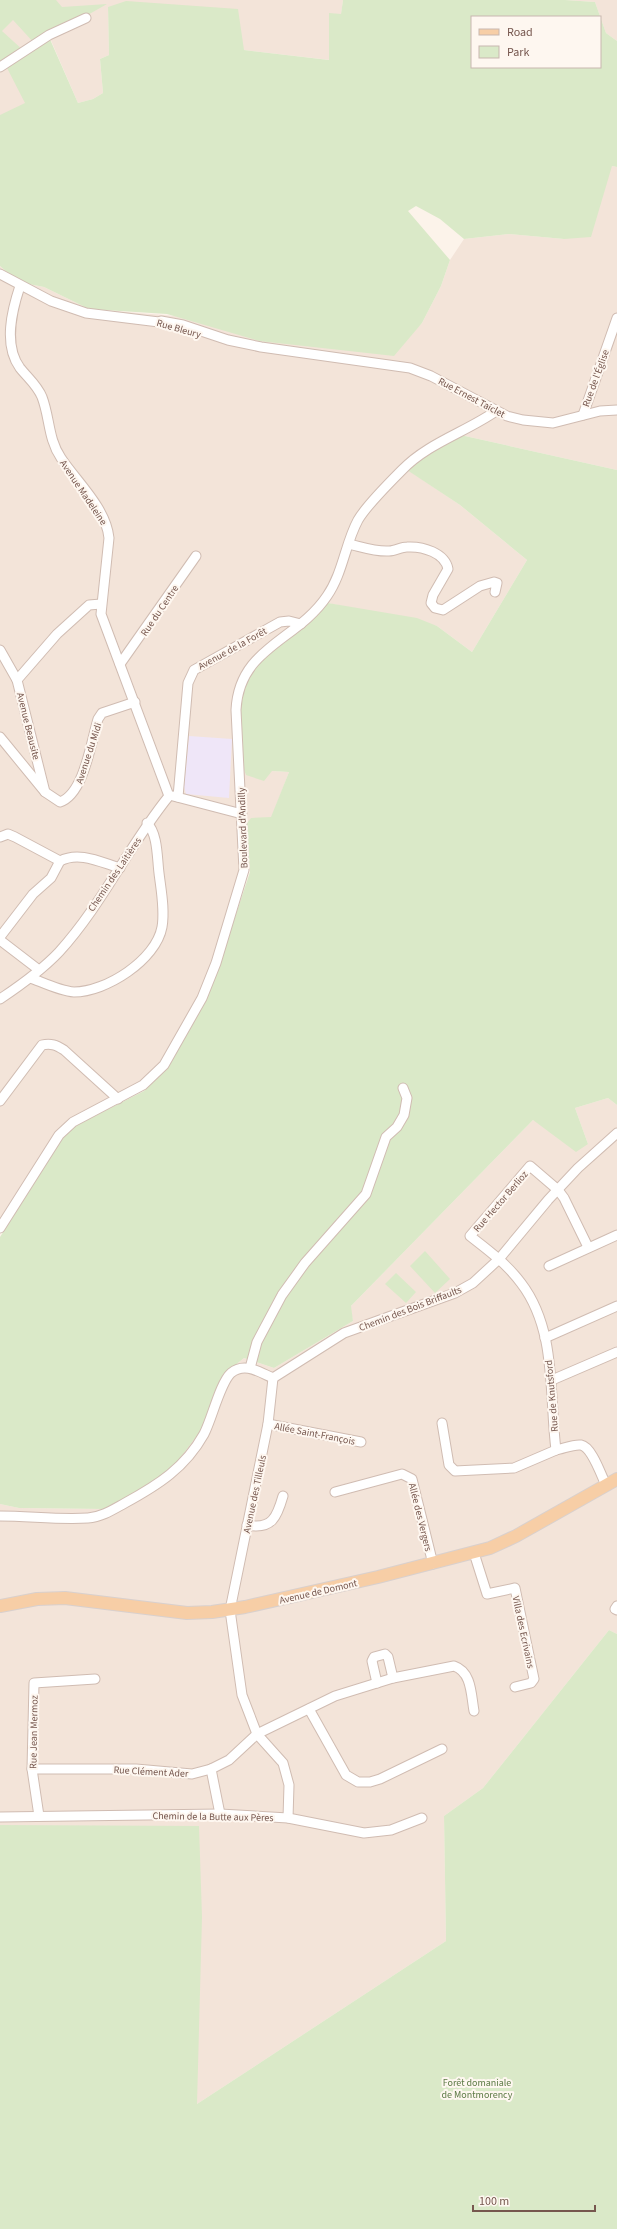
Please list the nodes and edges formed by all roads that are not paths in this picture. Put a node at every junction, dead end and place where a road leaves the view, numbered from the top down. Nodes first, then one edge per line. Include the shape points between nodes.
1 (86, 18) dead end
2 (0, 67) edge
3 (0, 274) edge
4 (20, 286) junction
5 (617, 318) edge
6 (161, 322) junction
7 (227, 343) joint
8 (361, 361) junction
9 (617, 410) edge
10 (496, 411) junction
11 (583, 415) junction
12 (349, 544) junction
13 (196, 556) dead end
14 (495, 592) dead end
15 (101, 604) junction
16 (301, 624) junction
17 (0, 650) edge
18 (120, 664) junction
19 (17, 680) junction
20 (135, 702) junction
21 (0, 737) edge
22 (45, 792) junction
23 (174, 796) junction
24 (242, 814) junction
25 (147, 823) junction
26 (4, 836) edge
27 (60, 861) junction
28 (120, 868) junction
29 (0, 937) edge
30 (0, 940) edge
31 (39, 970) junction
32 (31, 978) junction
33 (0, 999) edge
34 (403, 1088) dead end
35 (118, 1099) junction
36 (0, 1101) edge
37 (616, 1135) edge
38 (558, 1190) junction
39 (0, 1228) edge
40 (617, 1235) edge
41 (588, 1247) junction
42 (499, 1259) junction
43 (549, 1266) dead end
44 (617, 1306) edge
45 (545, 1338) junction
46 (617, 1352) edge
47 (250, 1368) junction
48 (273, 1378) junction
49 (552, 1380) junction
50 (268, 1424) junction
51 (442, 1424) dead end
52 (361, 1442) dead end
53 (556, 1450) junction
54 (617, 1479) edge
55 (606, 1485) junction
56 (335, 1492) dead end
57 (283, 1496) dead end
58 (0, 1516) edge
59 (247, 1525) junction
60 (474, 1552) junction
61 (433, 1564) junction
62 (0, 1606) edge
63 (230, 1610) junction
64 (393, 1678) junction
65 (95, 1679) dead end
66 (377, 1683) junction
67 (515, 1687) dead end
68 (309, 1709) junction
69 (474, 1711) dead end
70 (257, 1734) junction
71 (442, 1749) dead end
72 (32, 1769) junction
73 (211, 1769) junction
74 (220, 1814) junction
75 (39, 1816) junction
76 (0, 1817) edge
77 (288, 1818) junction
78 (422, 1818) dead end

1 - 2 street via 49,35
3 - 4 street
4 - 6 street, Rue Bleury via 60,300 82,312
4 - 15 street, Avenue Madeleine via 10,333 14,356 42,398 55,448 100,512 108,529
5 - 11 street, Rue de l'Église
6 - 7 street, Rue Bleury
6 - 8 street, Rue Ernest Taiclet via 183,325 218,337 261,347
7 - 8 street, Rue Ernest Taiclet via 273,352
8 - 10 street, Rue Ernest Taiclet via 404,367 431,376
9 - 11 street, Rue Ernest Taiclet
10 - 11 street, Rue Ernest Taiclet via 523,420 544,423 560,422
10 - 12 street, Boulevard d'Andilly via 422,452 402,469 358,520
12 - 14 street via 390,551 417,547 440,556 447,562 448,569 433,595 431,603 435,608 443,610 487,583 497,583
12 - 16 street, Boulevard d'Andilly via 328,595
13 - 18 street, Rue du Centre
15 - 18 street, Avenue Madeleine via 101,614
15 - 19 street, Avenue Beausite via 89,605 57,634
16 - 23 street, Avenue de la Forêt via 280,622 194,670 188,683
16 - 24 street, Boulevard d'Andilly via 256,660 240,683 236,710
17 - 19 street
18 - 20 street, Avenue Madeleine
19 - 22 street, Avenue Beausite
20 - 22 street, Avenue du Midi via 102,713 79,784 68,799 60,802
20 - 23 street, Avenue Madeleine
21 - 22 street, Avenue du Midi
23 - 24 street
23 - 25 street, Chemin des Laitières
24 - 35 street, Boulevard d'Andilly via 242,884 202,998 164,1065 143,1085
25 - 28 street, Chemin des Laitières
25 - 32 street via 152,828 156,850 163,918 162,929 143,960 94,990 73,992
26 - 27 street
27 - 28 street via 68,857 85,857
27 - 29 street via 51,878 33,894
28 - 31 street, Chemin des Laitières via 71,937
30 - 31 street
31 - 32 street, Chemin des Laitières
32 - 33 street, Chemin des Laitières
34 - 47 street via 407,1098 404,1116 386,1137 366,1194 305,1263 282,1296 257,1342
35 - 36 street via 64,1050 49,1043 42,1045
35 - 39 street, Boulevard d'Andilly via 73,1122 59,1135
37 - 38 street, Chemin des Bois Briffaults via 578,1168
38 - 41 street
38 - 42 street, Chemin des Bois Briffaults
38 - 42 street, Rue Hector Berlioz via 530,1166 470,1236
40 - 41 street
41 - 43 street
42 - 45 street, Rue de Knutsford via 521,1283 536,1308
42 - 48 street, Chemin des Bois Briffaults via 473,1283 455,1293 344,1333
44 - 45 street
45 - 49 street, Rue de Knutsford
46 - 49 street
47 - 48 street
47 - 58 street via 243,1368 228,1376 204,1434 181,1467 155,1487 105,1514 89,1518
48 - 50 street, Avenue des Tilleuls
49 - 53 street, Rue de Knutsford
50 - 52 street, Allée Saint-François
50 - 59 street, Avenue des Tilleuls
51 - 53 street via 449,1465 455,1471 514,1468
53 - 55 street via 577,1445 586,1447
54 - 55 main road, Avenue de Domont
55 - 60 main road, Avenue de Domont via 516,1536
56 - 61 street, Allée des Vergers via 402,1474 412,1479
57 - 59 street via 279,1510 266,1526 258,1528
59 - 63 street, Avenue des Tilleuls
60 - 61 main road, Avenue de Domont
60 - 67 street, Villa des Ecrivains via 487,1594 515,1588 534,1679 531,1683
61 - 63 main road, Avenue de Domont
62 - 63 main road, Avenue de Domont via 37,1599 76,1598 187,1613
63 - 70 street, Avenue des Tilleuls via 242,1696
64 - 66 street, Rue Clément Ader
64 - 66 street via 385,1654 374,1657 372,1661
64 - 69 street, Rue Clément Ader via 454,1666 462,1668 466,1674
65 - 72 street, Rue Jean Mermoz via 34,1683
66 - 68 street, Rue Clément Ader via 335,1696
68 - 70 street, Rue Clément Ader
68 - 71 street via 346,1775 358,1782 380,1779
70 - 73 street, Rue Clément Ader via 229,1760
70 - 77 street via 283,1763 289,1785
72 - 73 street, Rue Clément Ader via 136,1769 192,1774
72 - 75 street, Rue Jean Mermoz
73 - 74 street
74 - 75 street, Chemin de la Butte aux Pères
74 - 77 street, Chemin de la Butte aux Pères
75 - 76 street, Chemin de la Butte aux Pères
77 - 78 street, Chemin de la Butte aux Pères via 364,1833 391,1830

